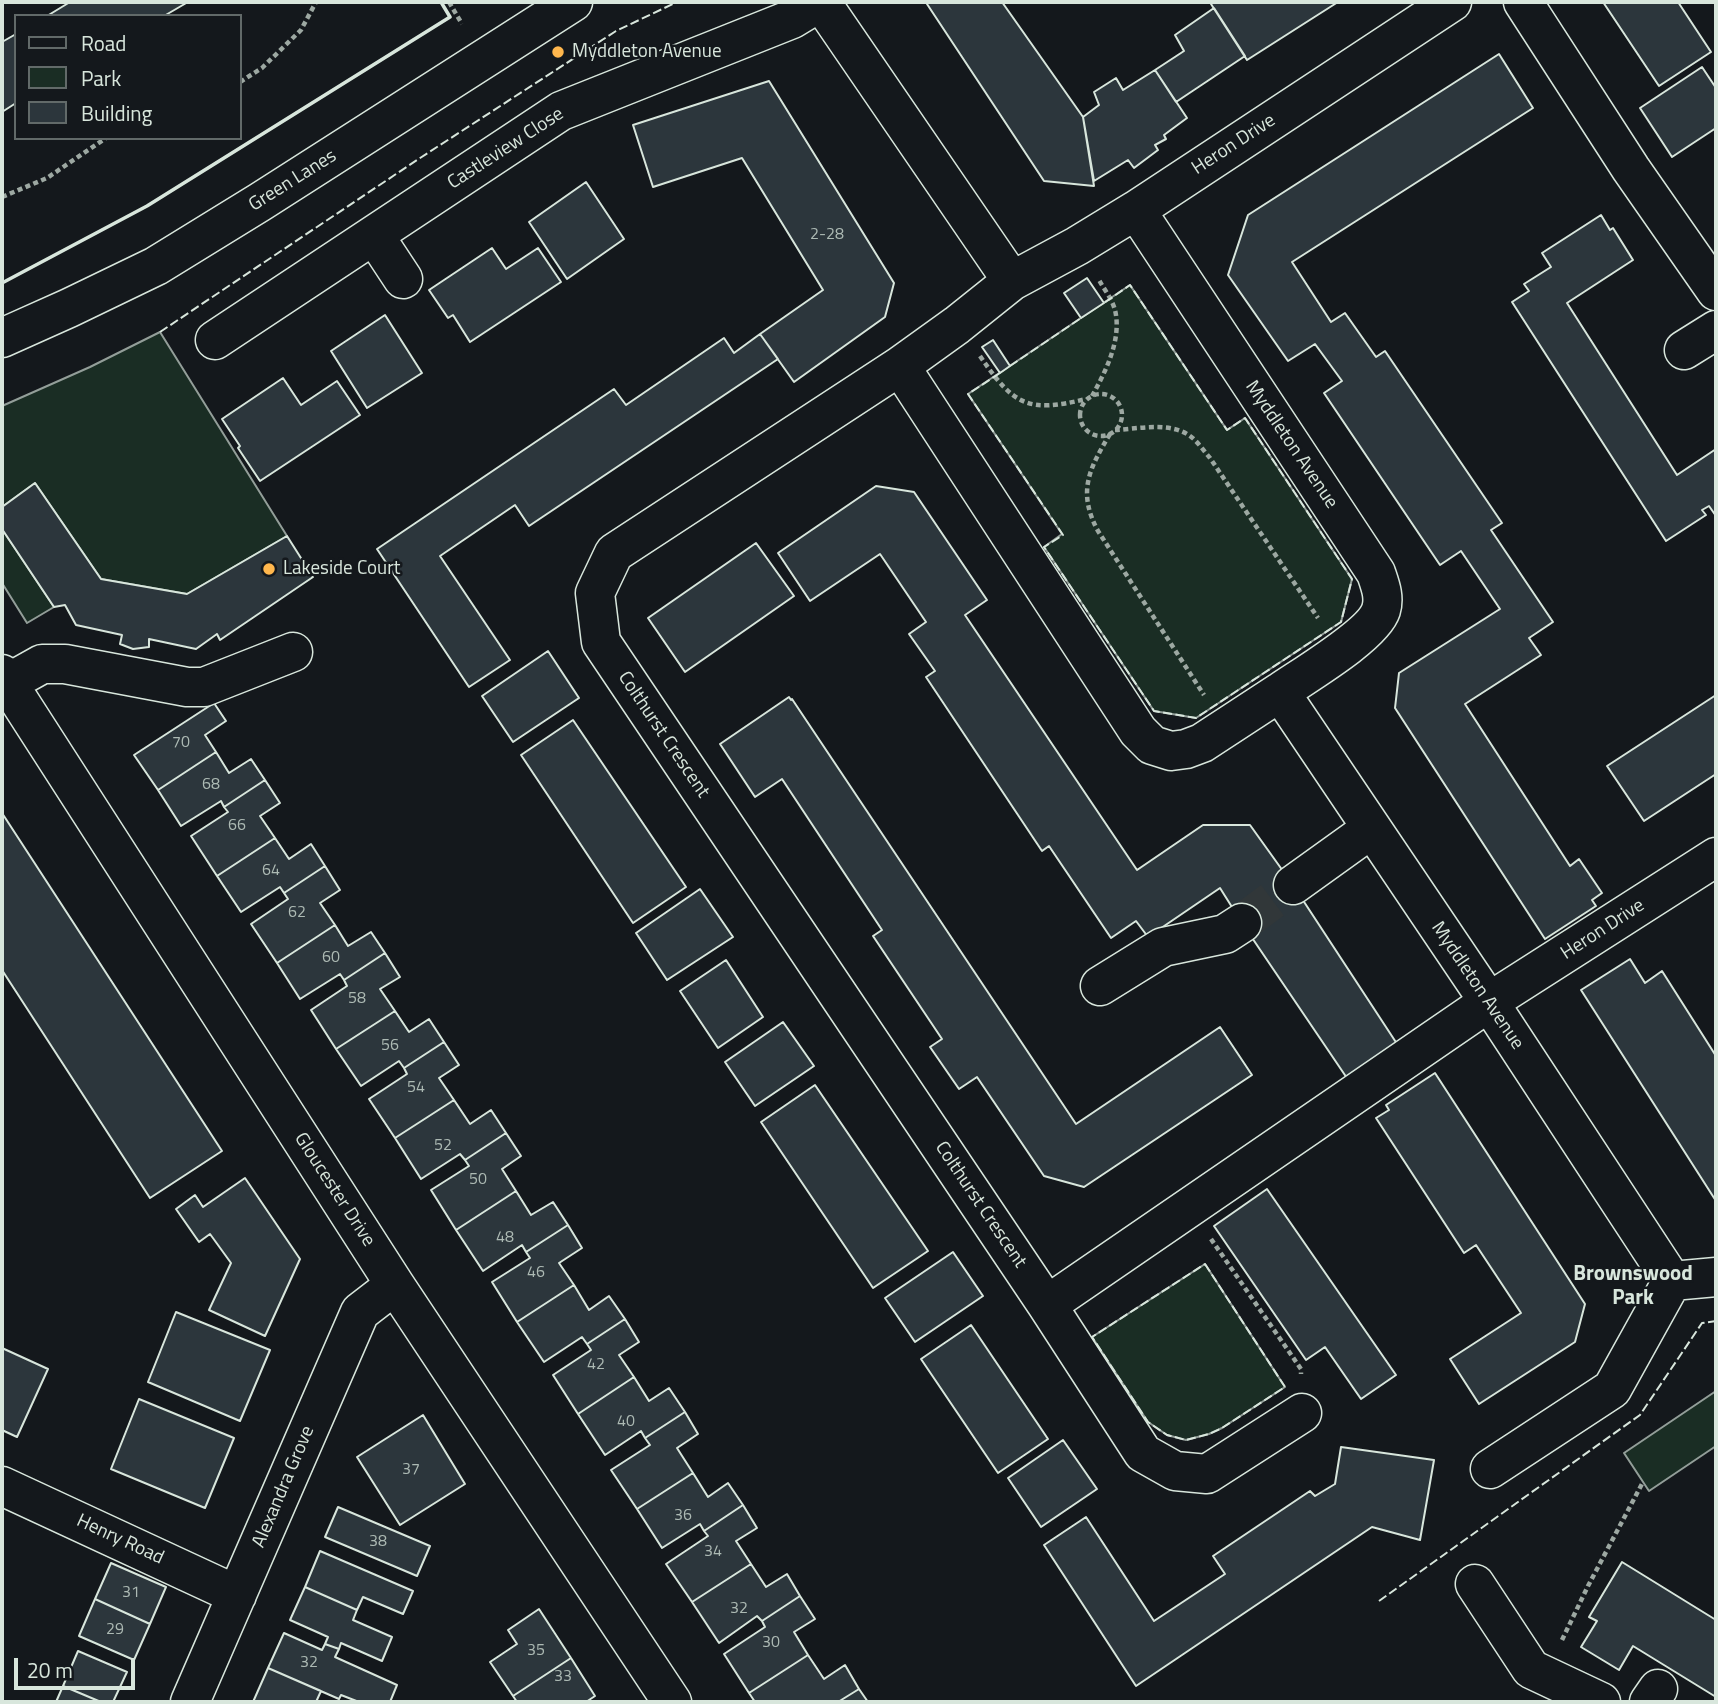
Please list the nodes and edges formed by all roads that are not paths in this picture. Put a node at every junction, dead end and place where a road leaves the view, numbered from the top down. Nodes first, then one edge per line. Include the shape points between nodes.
1 (573, 2) edge
2 (821, 2) edge
3 (1452, 2) edge
4 (1524, 2) edge
5 (1136, 209) junction
6 (374, 235) junction
7 (403, 279) dead end
8 (1012, 281) junction
9 (1716, 291) edge
10 (1716, 330) edge
11 (2, 338) edge
12 (215, 340) dead end
13 (1684, 350) dead end
14 (900, 366) junction
15 (293, 652) dead end
16 (5, 679) edge
17 (1280, 692) junction
18 (1371, 829) junction
19 (1716, 858) edge
20 (1293, 885) tunnel mouth
21 (1242, 923) tunnel mouth
22 (1100, 986) dead end
23 (1489, 1002) junction
24 (1716, 1277) edge
25 (1672, 1281) junction
26 (395, 1284) junction
27 (1047, 1305) junction
28 (1302, 1413) road end
29 (1490, 1469) dead end
30 (2, 1486) edge
31 (1475, 1584) dead end
32 (237, 1595) junction
33 (190, 1702) edge
34 (672, 1702) edge
35 (1601, 1702) edge

1 - 11 street, Green Lanes via 156,266
2 - 6 street, Castleview Close via 792,19 561,111
2 - 8 street
3 - 5 street, Heron Drive
4 - 9 street
5 - 8 street, Heron Drive
5 - 17 street, Myddleton Avenue via 1376,573 1383,593 1373,624
6 - 7 street
6 - 12 street, Castleview Close
8 - 14 street, Colthurst Crescent
10 - 13 street
14 - 17 street, Myddleton Avenue via 1152,745 1171,751 1202,743
14 - 27 street, Colthurst Crescent via 614,553 595,593 601,642
15 - 16 street via 204,687 65,664 41,664
16 - 26 street, Gloucester Drive
17 - 18 street, Myddleton Avenue
18 - 20 street
18 - 23 street, Myddleton Avenue
19 - 23 street, Heron Drive
21 - 22 street via 1225,934 1163,947
23 - 25 street, Myddleton Avenue
23 - 27 street
24 - 25 street
25 - 29 street via 1612,1389
26 - 32 street, Alexandra Grove via 360,1312
26 - 34 street, Gloucester Drive
27 - 28 street, Colthurst Crescent via 1143,1453 1175,1471 1207,1475
30 - 32 street, Henry Road
31 - 35 street via 1531,1669
32 - 33 street, Alexandra Grove

